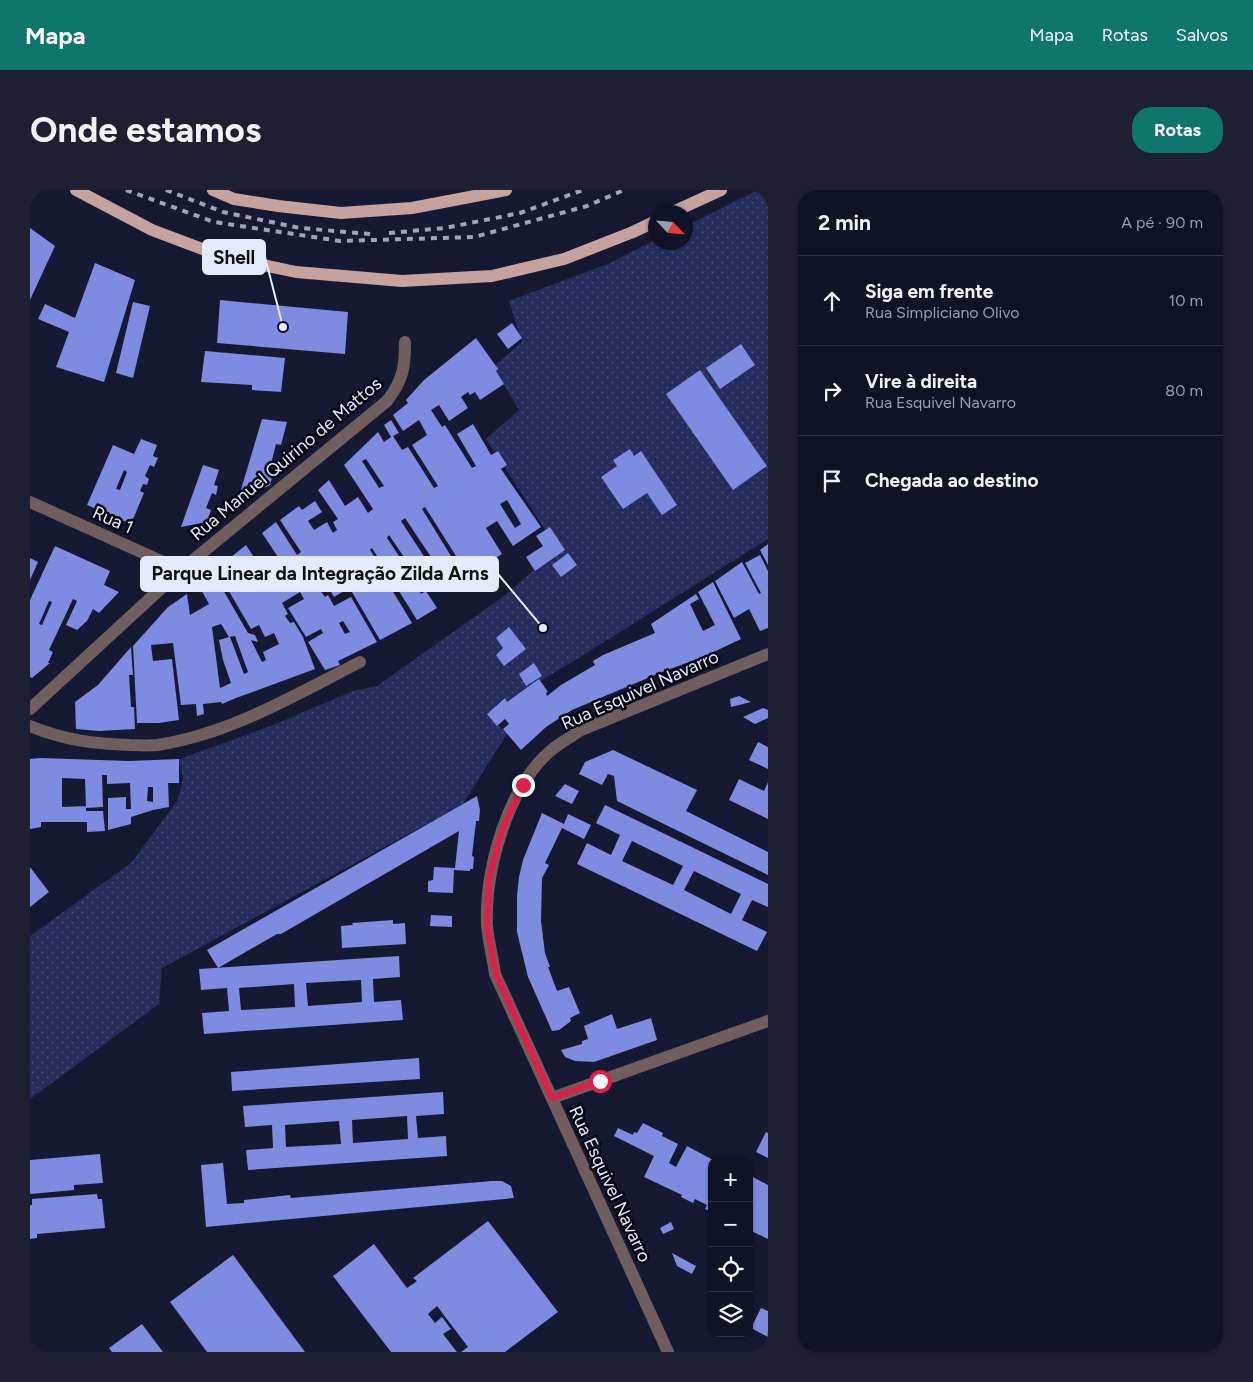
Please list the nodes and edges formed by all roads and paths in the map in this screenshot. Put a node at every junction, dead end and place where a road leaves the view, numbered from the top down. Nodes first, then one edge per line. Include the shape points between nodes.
1 (76, 190) edge
2 (213, 190) edge
3 (506, 190) edge
4 (721, 190) edge
5 (236, 194) edge
6 (688, 205) edge
7 (648, 225) edge
8 (404, 342) dead end
9 (30, 502) edge
10 (181, 570) junction
11 (768, 654) edge
12 (360, 662) dead end
13 (30, 709) edge
14 (30, 726) edge
15 (768, 1021) edge
16 (552, 1098) junction
17 (668, 1352) edge

1 - 7 main road via 152,230 221,256 296,272 402,281 492,276 564,259
2 - 5 main road
3 - 5 main road via 412,208 341,213 278,206
4 - 6 main road
8 - 10 street, Rua Manuel Quirino de Mattos via 403,374 388,401
9 - 10 street, Rua 1
10 - 13 street, Rua Manuel Quirino de Mattos
11 - 16 street, Rua Esquivel Navarro via 579,731 553,749 523,785 502,830 489,878 487,926 496,974
12 - 14 street via 248,718 204,734 155,746 96,744 53,736
15 - 16 street
16 - 17 street, Rua Esquivel Navarro

